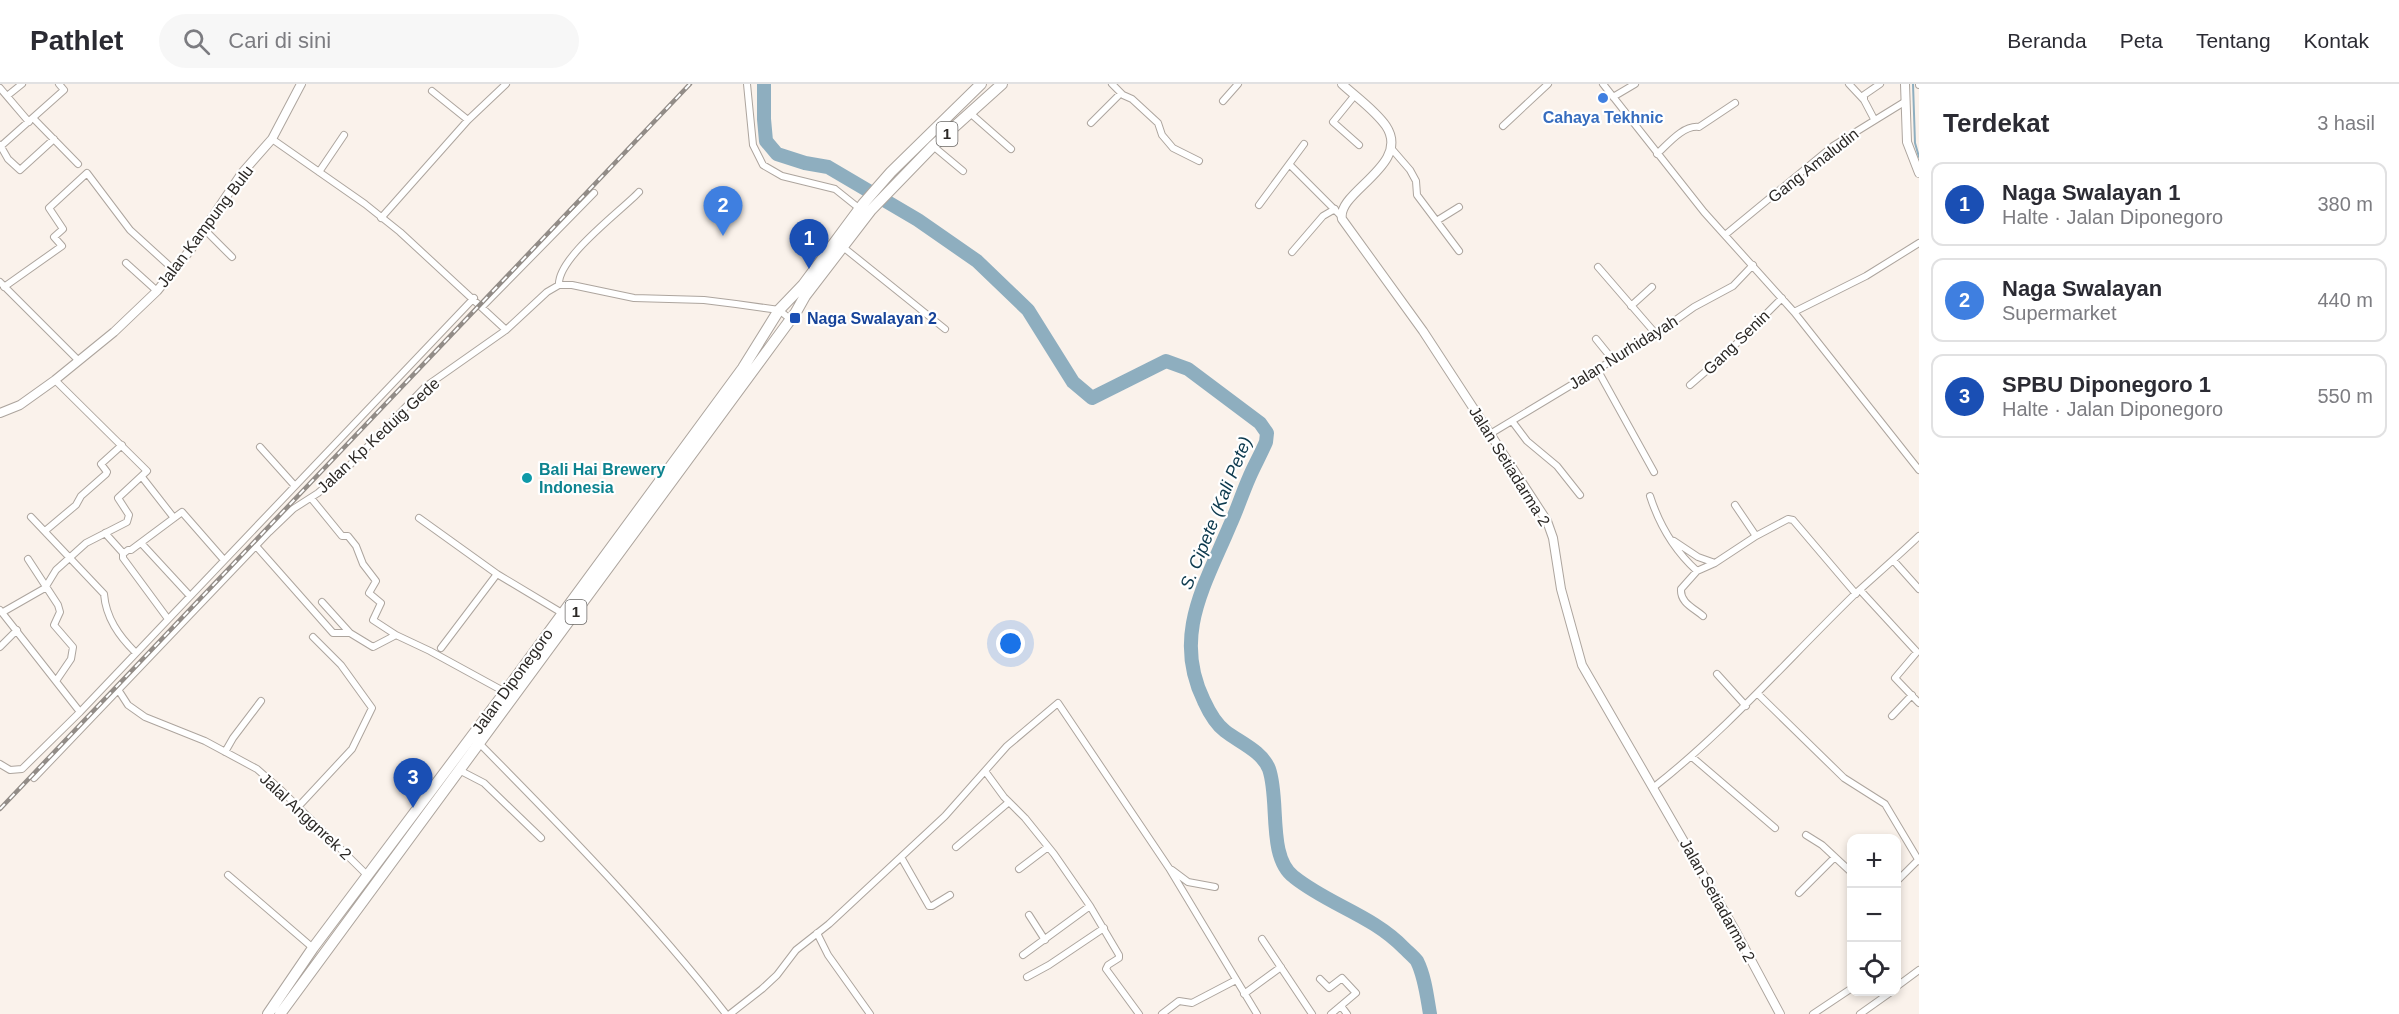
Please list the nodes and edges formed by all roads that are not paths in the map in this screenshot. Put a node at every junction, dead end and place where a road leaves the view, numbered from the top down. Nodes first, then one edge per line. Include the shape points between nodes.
1 (22, 84) edge
2 (59, 84) edge
3 (301, 84) edge
4 (747, 84) edge
5 (981, 84) edge
6 (1002, 84) edge
7 (1112, 84) edge
8 (1238, 84) edge
9 (1342, 84) edge
10 (1548, 84) edge
11 (1603, 84) edge
12 (1635, 84) edge
13 (1849, 84) edge
14 (1880, 84) edge
15 (1905, 84) edge
16 (501, 85) edge
17 (0, 88) edge
18 (432, 91) dead end
19 (1121, 93) junction
20 (1355, 95) junction
21 (7, 96) junction
22 (1613, 97) junction
23 (1864, 100) junction
24 (1223, 101) dead end
25 (1905, 101) junction
26 (1735, 103) dead end
27 (970, 113) junction
28 (1874, 119) junction
29 (31, 120) junction
30 (468, 120) junction
31 (1091, 123) dead end
32 (1503, 126) dead end
33 (344, 135) dead end
34 (272, 139) junction
35 (54, 140) junction
36 (1304, 144) dead end
37 (1, 145) edge
38 (1359, 145) dead end
39 (933, 146) junction
40 (1391, 148) junction
41 (1011, 149) dead end
42 (1657, 154) junction
43 (8, 159) junction
44 (1199, 161) dead end
45 (78, 164) dead end
46 (0, 165) edge
47 (1290, 165) junction
48 (963, 171) dead end
49 (319, 172) junction
50 (1919, 173) edge
51 (893, 179) junction
52 (639, 192) dead end
53 (594, 193) dead end
54 (1259, 205) dead end
55 (1459, 207) dead end
56 (865, 208) junction
57 (1337, 212) junction
58 (381, 218) junction
59 (1438, 220) junction
60 (205, 230) junction
61 (1725, 235) junction
62 (1919, 243) edge
63 (839, 244) junction
64 (1460, 251) dead end
65 (1292, 252) dead end
66 (232, 257) dead end
67 (126, 263) dead end
68 (1753, 265) junction
69 (1598, 267) dead end
70 (174, 270) junction
71 (2, 285) edge
72 (558, 285) junction
73 (1652, 287) dead end
74 (157, 291) junction
75 (474, 298) junction
76 (1782, 298) junction
77 (1631, 306) junction
78 (482, 307) junction
79 (779, 310) junction
80 (1794, 312) junction
81 (790, 319) junction
82 (945, 329) dead end
83 (506, 330) junction
84 (1656, 334) junction
85 (1596, 339) dead end
86 (78, 360) junction
87 (1613, 360) junction
88 (1597, 369) junction
89 (55, 380) junction
90 (1690, 385) dead end
91 (0, 413) edge
92 (1512, 421) junction
93 (1490, 434) junction
94 (122, 445) junction
95 (260, 447) dead end
96 (1919, 470) edge
97 (1654, 472) dead end
98 (142, 477) junction
99 (295, 486) junction
100 (1580, 495) dead end
101 (1650, 496) dead end
102 (311, 498) junction
103 (1735, 505) dead end
104 (31, 517) dead end
105 (174, 518) junction
106 (419, 518) dead end
107 (45, 531) junction
108 (105, 533) junction
109 (1756, 536) junction
110 (1919, 536) edge
111 (1670, 538) junction
112 (142, 544) junction
113 (256, 546) junction
114 (123, 554) junction
115 (70, 556) junction
116 (28, 559) dead end
117 (224, 560) junction
118 (1893, 560) junction
119 (1715, 564) junction
120 (1697, 572) junction
121 (497, 574) junction
122 (45, 588) junction
123 (1919, 589) edge
124 (1858, 592) junction
125 (190, 596) junction
126 (322, 602) dead end
127 (2, 611) edge
128 (562, 613) junction
129 (1703, 616) dead end
130 (168, 619) junction
131 (17, 630) junction
132 (350, 633) junction
133 (396, 635) junction
134 (313, 637) dead end
135 (0, 647) edge
136 (441, 648) dead end
137 (135, 652) junction
138 (1717, 674) dead end
139 (56, 681) junction
140 (119, 691) junction
141 (505, 692) junction
142 (1758, 694) junction
143 (1912, 695) junction
144 (261, 701) dead end
145 (1919, 703) edge
146 (1746, 706) junction
147 (80, 712) junction
148 (1892, 716) dead end
149 (475, 740) junction
150 (225, 752) junction
151 (1692, 757) junction
152 (0, 764) edge
153 (455, 768) junction
154 (985, 771) junction
155 (34, 778) dead end
156 (1654, 787) junction
157 (1009, 802) junction
158 (298, 807) junction
159 (1775, 828) dead end
160 (1806, 835) dead end
161 (541, 838) dead end
162 (956, 847) dead end
163 (1048, 847) junction
164 (901, 857) junction
165 (1834, 857) junction
166 (1919, 860) edge
167 (1169, 868) junction
168 (1019, 869) dead end
169 (1847, 869) edge
170 (228, 875) dead end
171 (367, 875) junction
172 (1901, 877) edge
173 (1215, 887) dead end
174 (1799, 892) dead end
175 (950, 895) dead end
176 (1090, 906) junction
177 (1029, 915) dead end
178 (1104, 928) junction
179 (817, 933) junction
180 (1262, 939) dead end
181 (1045, 940) junction
182 (313, 948) junction
183 (1023, 955) dead end
184 (1281, 967) junction
185 (1919, 970) edge
186 (1027, 977) dead end
187 (1320, 979) dead end
188 (1236, 980) junction
189 (1901, 983) edge
190 (1847, 991) edge
191 (1244, 994) junction
192 (1885, 996) edge
193 (1341, 1006) junction
194 (866, 1013) edge
195 (268, 1014) edge
196 (280, 1014) edge
197 (728, 1014) edge
198 (1139, 1014) edge
199 (1162, 1014) edge
200 (1257, 1014) edge
201 (1312, 1014) edge
202 (1331, 1014) edge
203 (1347, 1014) edge
204 (1780, 1014) edge
205 (1813, 1014) edge
206 (1860, 1014) edge

1 - 21 street
2 - 29 street via 64,90
3 - 34 main road, Jalan Kampung Bulu
4 - 56 street via 753,146 763,165 782,176 835,189
5 - 51 highway, 1
6 - 27 highway, 1
7 - 19 street
8 - 24 street
9 - 20 main road
10 - 32 street
11 - 22 street
12 - 22 street
13 - 23 street
14 - 23 street via 1864,95
15 - 25 main road
16 - 30 street
17 - 21 street
18 - 30 street
19 - 31 street
19 - 44 street via 1153,118 1173,148
20 - 38 street via 1334,123
20 - 40 main road via 1387,127
21 - 29 street
22 - 42 street
23 - 28 street
25 - 28 street, Gang Amaludin
25 - 50 main road via 1907,142
26 - 42 street via 1699,127 1684,130
27 - 39 highway, 1
27 - 41 street
28 - 61 street, Gang Amaludin via 1833,146
29 - 35 street
29 - 37 street
30 - 58 street
33 - 49 street
34 - 49 street
34 - 60 main road, Jalan Kampung Bulu via 242,173
35 - 43 street via 20,170
35 - 45 street
36 - 47 street
37 - 43 street
39 - 48 street
39 - 51 highway, 1
40 - 57 main road via 1380,168
40 - 59 street via 1410,170 1417,195
42 - 61 street
43 - 46 street
47 - 54 street
47 - 57 street
49 - 58 street
51 - 56 highway, 1
52 - 72 street via 584,244 560,274
53 - 78 street
55 - 59 street
56 - 63 highway, Jalan Diponegoro / 1
57 - 65 street via 1323,216
57 - 93 main road, Jalan Setiadarma 2 via 1423,331
58 - 75 street
59 - 64 street
60 - 66 street
60 - 70 main road, Jalan Kampung Bulu
61 - 68 street
62 - 80 street via 1866,276
63 - 79 highway, Jalan Diponegoro / 1
63 - 81 highway, Jalan Diponegoro / 1
63 - 82 street
67 - 74 street
68 - 76 street
68 - 84 street, Jalan Nurhidayah via 1733,286 1684,313
69 - 77 street
70 - 71 street via 130,230 87,173 49,208 63,229 54,237 62,246
70 - 74 main road, Jalan Kampung Bulu
71 - 86 street
72 - 79 street via 634,298 704,300
72 - 83 street, Jalan Kp Keduig Gede
73 - 77 street
74 - 86 main road, Jalan Kampung Bulu
75 - 78 street
75 - 99 street
76 - 80 street
76 - 90 street, Gang Senin
77 - 84 street
78 - 83 street
79 - 81 street
79 - 128 highway, Jalan Diponegoro / 1 via 743,368
80 - 96 street
81 - 149 highway, Jalan Diponegoro / 1
83 - 102 street, Jalan Kp Keduig Gede via 425,387 348,467
84 - 87 street, Jalan Nurhidayah
85 - 87 street
86 - 89 main road, Jalan Kampung Bulu
87 - 88 street, Jalan Nurhidayah
88 - 92 street, Jalan Nurhidayah
88 - 97 street
89 - 91 main road, Jalan Kampung Bulu via 20,405
89 - 94 street
92 - 93 street, Jalan Nurhidayah
92 - 100 street
93 - 156 main road, Jalan Setiadarma 2 via 1550,527 1561,589 1582,665
94 - 98 street via 147,470
94 - 107 street via 101,465 106,474
95 - 99 street
98 - 105 street
98 - 108 street via 118,498 129,519
99 - 117 street
101 - 111 street
102 - 113 street, Jalan Kp Keduig Gede via 293,509
102 - 133 street via 342,536 348,536 356,546 363,564 376,580 369,593 381,603 373,620
103 - 109 street
104 - 107 street
105 - 112 street
105 - 117 street via 183,513
106 - 121 street
107 - 115 street
108 - 114 street
108 - 115 street
109 - 119 street
109 - 124 street via 1784,520 1792,520
110 - 118 street
111 - 119 street
111 - 120 street
112 - 114 street
112 - 125 street
113 - 132 street via 331,632
113 - 140 street, Jalan Kp Keduig Gede
114 - 130 street
115 - 122 street
115 - 137 street via 104,594 116,631
116 - 122 street
117 - 125 street
118 - 123 street
118 - 124 street
119 - 120 street
120 - 129 street via 1681,589 1681,597
121 - 128 street
121 - 136 street
122 - 127 street
122 - 139 street via 60,612 54,625 73,647
124 - 142 street
124 - 143 street via 1917,652 1895,678
125 - 130 street
126 - 132 street
127 - 131 street
128 - 141 highway, Jalan Diponegoro / 1
130 - 137 street
131 - 135 street
131 - 139 street
132 - 133 street via 373,647
133 - 141 street
134 - 158 street via 341,665 372,708 352,748
137 - 147 street
138 - 146 street
139 - 147 street
140 - 150 street, Jalal Anggnrek 2 via 128,705 145,717
140 - 155 street, Jalan Kp Keduig Gede
141 - 149 highway, Jalan Diponegoro / 1
142 - 146 street
142 - 166 street via 1844,778 1885,804
143 - 145 street
143 - 148 street
144 - 150 street
146 - 151 street
147 - 152 street via 22,769 10,770
149 - 153 highway, Jalan Diponegoro / 1
149 - 197 street via 615,882
150 - 158 street, Jalal Anggnrek 2 via 257,769
151 - 156 street
151 - 159 street
153 - 161 street via 484,783
153 - 171 highway, Jalan Diponegoro / 1
153 - 196 highway, Jalan Diponegoro / 1
154 - 157 street
154 - 164 street
154 - 167 street via 1015,738 1058,703
156 - 204 main road, Jalan Setiadarma 2
157 - 162 street
157 - 163 street
158 - 171 street, Jalal Anggnrek 2
160 - 165 street
163 - 168 street
163 - 176 street
164 - 175 street via 929,906
164 - 179 street
165 - 169 street
165 - 174 street
166 - 172 street
167 - 173 street via 1188,882
167 - 188 street
170 - 182 street
171 - 182 highway, Jalan Diponegoro / 1
176 - 178 street
176 - 181 street
177 - 181 street
178 - 186 street
178 - 198 street via 1119,955 1106,969
179 - 194 street
179 - 197 street via 796,950 762,989
180 - 184 street
181 - 183 street
182 - 195 highway, Jalan Diponegoro / 1
184 - 191 street
184 - 201 street
185 - 189 street
187 - 193 street via 1329,988 1342,978 1356,993
188 - 191 street
188 - 199 street via 1192,1004 1177,1002
190 - 205 street
191 - 200 street
192 - 206 street
193 - 202 street
193 - 203 street

